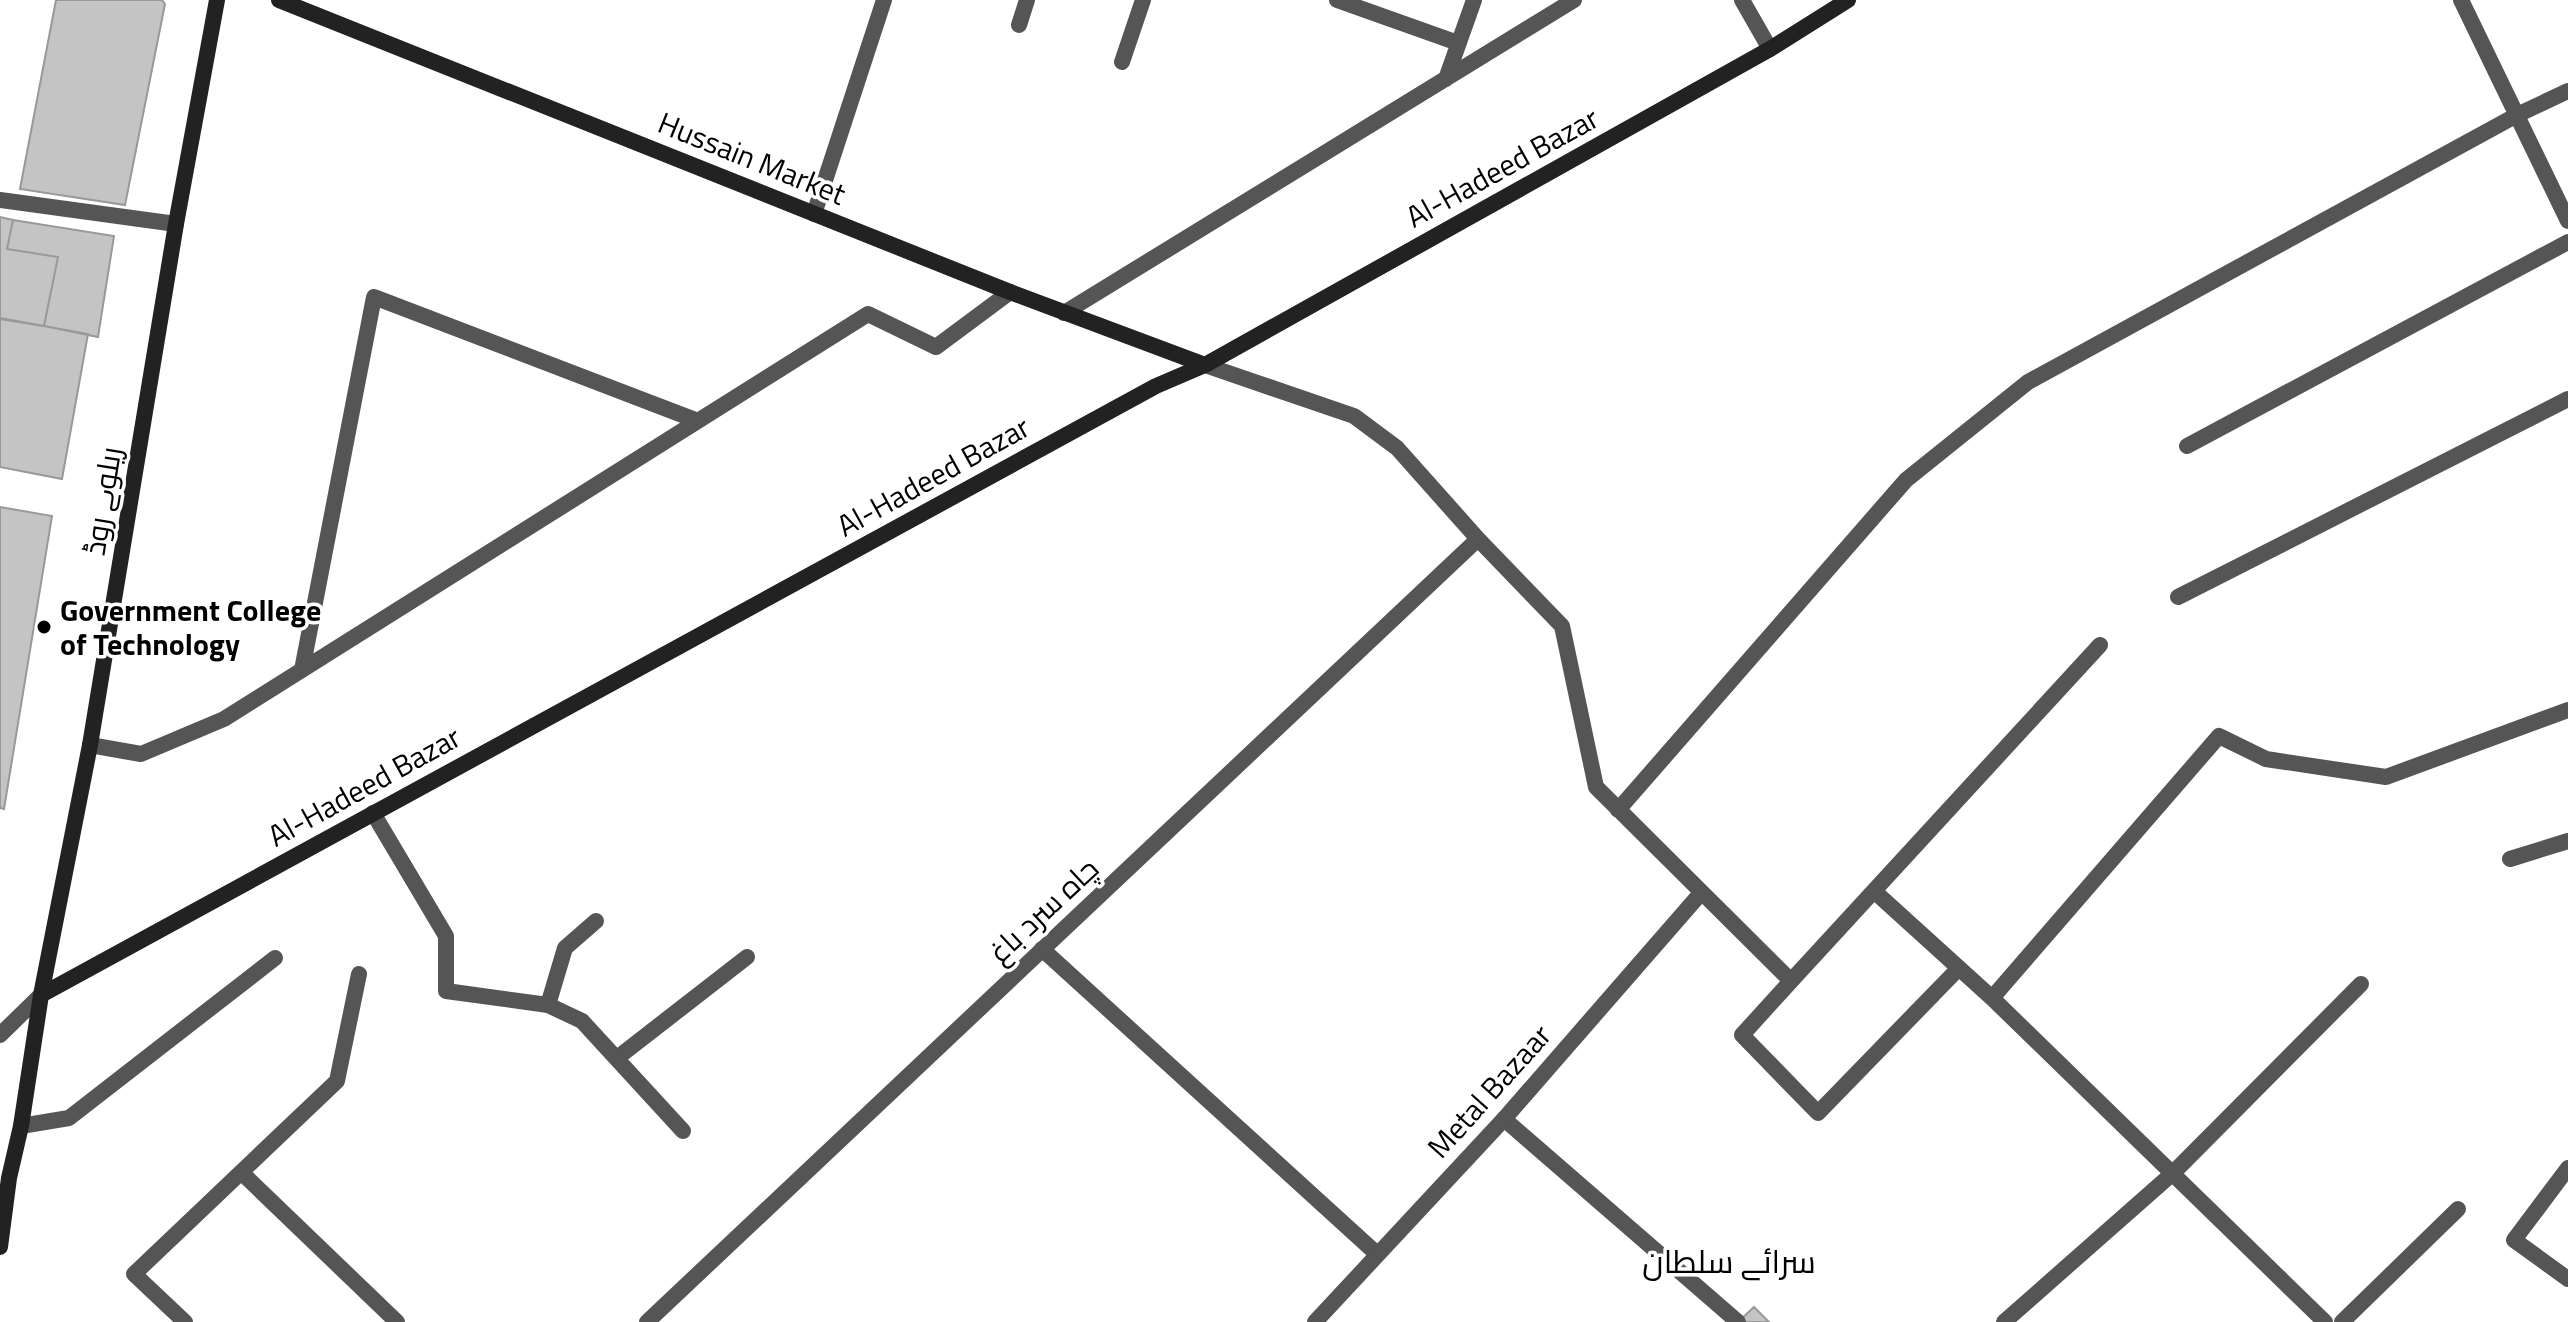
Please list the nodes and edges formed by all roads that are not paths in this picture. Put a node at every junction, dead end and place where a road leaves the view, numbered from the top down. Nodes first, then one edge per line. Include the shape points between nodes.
1 (217, 0) edge
2 (279, 0) edge
3 (884, 0) edge
4 (1027, 0) edge
5 (1143, 0) edge
6 (1337, 0) edge
7 (1474, 0) edge
8 (1574, 0) edge
9 (1742, 0) edge
10 (1848, 0) edge
11 (2461, 0) edge
12 (1019, 25) dead end
13 (1458, 43) junction
14 (1770, 49) junction
15 (1122, 62) dead end
16 (1446, 79) junction
17 (2568, 91) edge
18 (2517, 115) junction
19 (0, 200) edge
20 (814, 214) junction
21 (2568, 221) edge
22 (176, 224) junction
23 (2568, 242) edge
24 (1010, 292) junction
25 (1064, 313) junction
26 (1205, 365) junction
27 (2568, 399) edge
28 (698, 421) junction
29 (2187, 446) dead end
30 (1478, 539) junction
31 (2178, 597) dead end
32 (2100, 645) dead end
33 (302, 670) junction
34 (2568, 710) edge
35 (90, 745) junction
36 (1618, 810) junction
37 (373, 813) junction
38 (2568, 841) edge
39 (2510, 859) dead end
40 (1874, 891) junction
41 (1701, 893) junction
42 (596, 921) dead end
43 (1042, 949) junction
44 (747, 957) dead end
45 (275, 958) dead end
46 (1959, 968) junction
47 (359, 974) dead end
48 (1791, 981) junction
49 (2361, 984) dead end
50 (41, 995) junction
51 (1992, 998) junction
52 (548, 1005) junction
53 (0, 1035) edge
54 (617, 1058) junction
55 (1504, 1119) junction
56 (21, 1126) junction
57 (683, 1131) dead end
58 (2568, 1168) edge
59 (242, 1173) junction
60 (2173, 1173) junction
61 (2458, 1209) dead end
62 (0, 1247) edge
63 (1377, 1254) junction
64 (2568, 1279) edge
65 (185, 1322) edge
66 (397, 1322) edge
67 (647, 1322) edge
68 (1315, 1322) edge
69 (1738, 1322) edge
70 (2004, 1322) edge
71 (2325, 1322) edge
72 (2342, 1322) edge

1 - 22 street, ریلوے روڈ
2 - 20 street, Hussain Market
3 - 20 street
4 - 12 street
5 - 15 street
6 - 13 street
7 - 13 street
8 - 16 street
9 - 14 street
10 - 14 street, Al-Hadeed Bazar
11 - 18 street
13 - 16 street
14 - 26 street, Al-Hadeed Bazar
16 - 25 street
17 - 18 street
18 - 21 street
18 - 36 street via 2028,382 1906,480
19 - 22 street
20 - 24 street, Hussain Market
22 - 35 street, ریلوے روڈ
23 - 29 street
24 - 25 street, Hussain Market
24 - 28 street via 936,347 868,314
25 - 26 street, Hussain Market
26 - 30 street via 1354,416 1397,448
26 - 37 street, Al-Hadeed Bazar via 1156,386
27 - 31 street
28 - 33 street
28 - 33 street via 374,297
30 - 36 street via 1562,626 1596,787
30 - 43 street, چاہ سرد باغ
32 - 40 street
33 - 35 street via 224,719 141,754
34 - 51 street via 2386,777 2266,759 2219,736
35 - 50 street, ریلوے روڈ
36 - 41 street
37 - 50 street, Al-Hadeed Bazar
37 - 52 street via 446,936 446,991
38 - 39 street
40 - 46 street
40 - 48 street
41 - 48 street
41 - 55 street, Metal Bazaar
42 - 52 street via 565,948
43 - 63 street
43 - 67 street, چاہ سرد باغ
44 - 54 street
45 - 56 street via 69,1118
46 - 48 street via 1818,1113 1742,1035
46 - 51 street
47 - 59 street via 337,1081
49 - 60 street
50 - 53 street
50 - 56 street, ریلوے روڈ
51 - 60 street
52 - 54 street via 582,1021
54 - 57 street
55 - 63 street, Metal Bazaar
55 - 69 street
56 - 62 street, ریلوے روڈ
58 - 64 street via 2514,1240
59 - 65 street via 134,1274
59 - 66 street
60 - 70 street
60 - 71 street
61 - 72 street
63 - 68 street, Metal Bazaar

